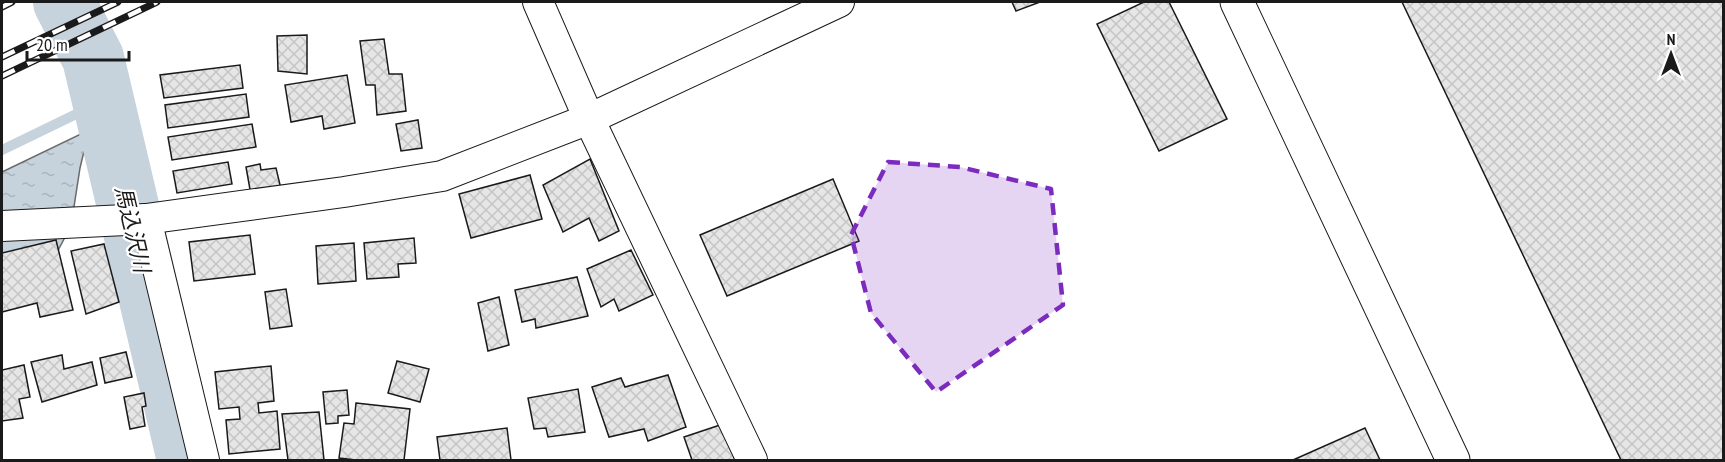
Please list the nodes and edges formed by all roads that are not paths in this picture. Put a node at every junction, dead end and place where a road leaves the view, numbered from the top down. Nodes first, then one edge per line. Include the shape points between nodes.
1 (538, 2) edge
2 (839, 2) edge
3 (1237, 2) edge
4 (589, 118) junction
5 (133, 220) junction
6 (2, 225) edge
7 (204, 460) edge
8 (752, 460) edge
9 (1453, 460) edge

1 - 4 street
2 - 4 street
3 - 9 street
4 - 5 street via 442,176
4 - 8 street
5 - 6 street
5 - 7 street

